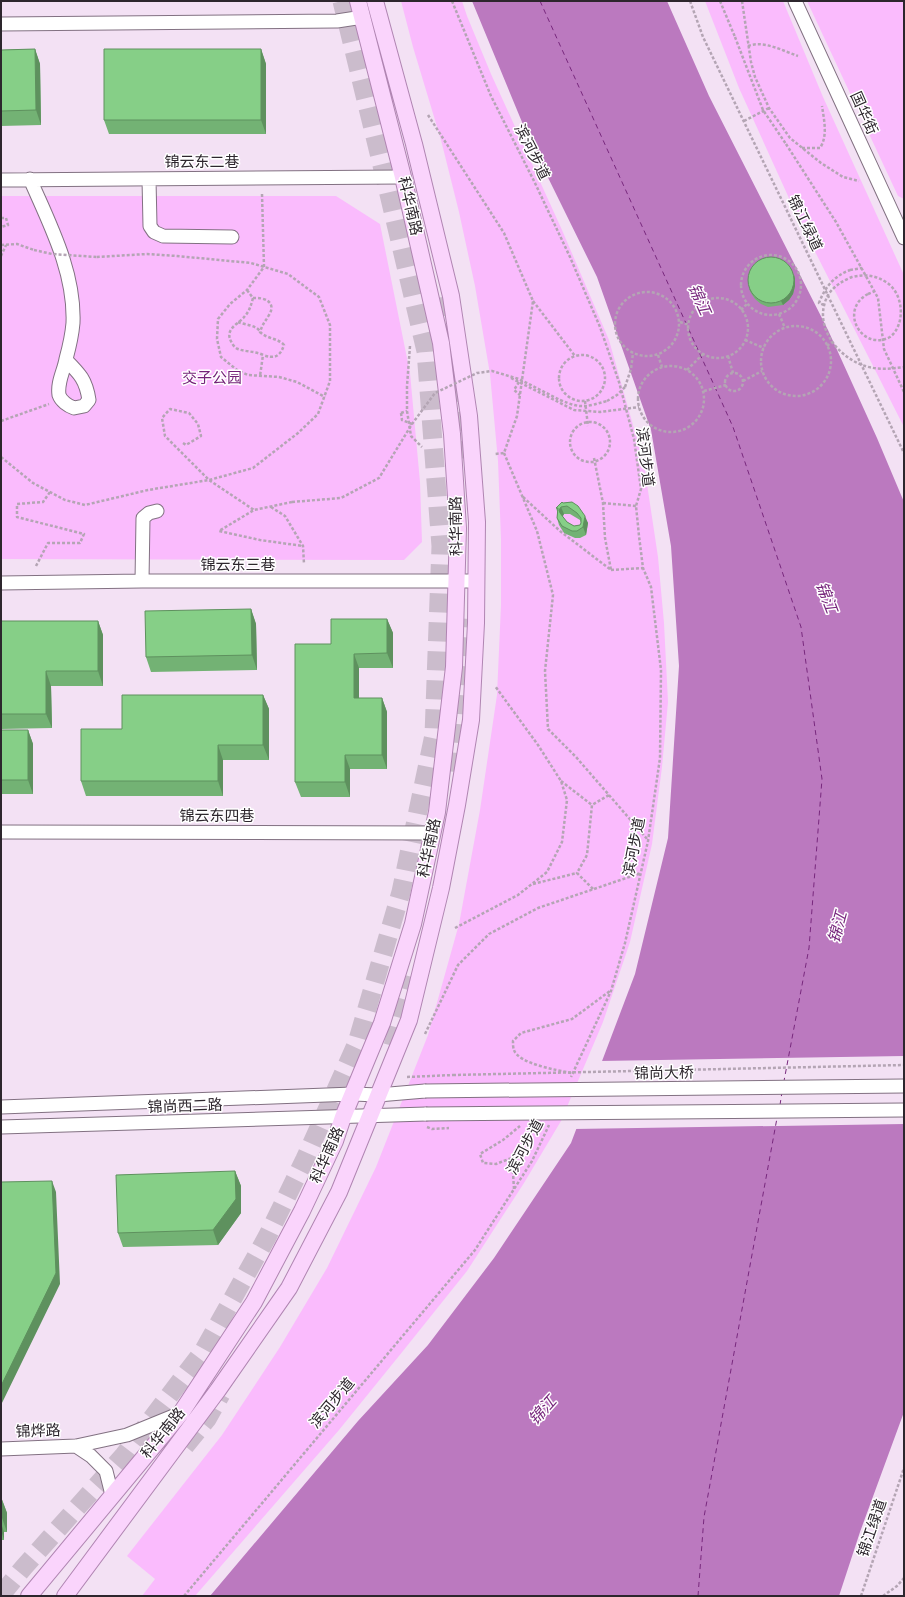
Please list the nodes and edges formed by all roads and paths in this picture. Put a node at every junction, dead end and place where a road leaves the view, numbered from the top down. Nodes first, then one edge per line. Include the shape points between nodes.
1 (358, 1) edge
2 (375, 1) edge
3 (452, 1) edge
4 (690, 1) edge
5 (720, 1) edge
6 (742, 1) edge
7 (795, 1) edge
8 (363, 17) junction
9 (1, 24) edge
10 (748, 46) junction
11 (798, 56) dead end
12 (822, 106) dead end
13 (770, 108) junction
14 (428, 115) dead end
15 (744, 121) junction
16 (801, 148) junction
17 (403, 177) junction
18 (30, 179) junction
19 (149, 179) junction
20 (1, 180) edge
21 (859, 181) dead end
22 (262, 194) dead end
23 (1, 218) edge
24 (1, 227) edge
25 (903, 234) edge
26 (232, 237) dead end
27 (1, 245) edge
28 (6, 245) junction
29 (1, 256) edge
30 (264, 267) junction
31 (862, 268) junction
32 (247, 290) junction
33 (875, 291) junction
34 (253, 298) junction
35 (533, 301) junction
36 (747, 304) junction
37 (824, 304) junction
38 (741, 310) junction
39 (779, 314) junction
40 (238, 322) junction
41 (680, 322) junction
42 (689, 324) junction
43 (785, 328) junction
44 (260, 332) junction
45 (745, 340) junction
46 (832, 342) junction
47 (410, 346) dead end
48 (827, 346) junction
49 (764, 348) junction
50 (633, 353) junction
51 (703, 354) junction
52 (263, 355) junction
53 (658, 355) junction
54 (575, 356) junction
55 (728, 356) junction
56 (66, 360) junction
57 (662, 367) junction
58 (904, 367) edge
59 (687, 370) junction
60 (762, 371) junction
61 (733, 373) junction
62 (506, 375) junction
63 (260, 376) junction
64 (743, 381) junction
65 (519, 382) junction
66 (726, 385) junction
67 (704, 391) junction
68 (904, 392) edge
69 (520, 395) junction
70 (325, 397) junction
71 (62, 399) junction
72 (585, 401) junction
73 (586, 407) junction
74 (639, 407) junction
75 (407, 411) junction
76 (1, 421) edge
77 (412, 424) junction
78 (588, 424) junction
79 (182, 443) dead end
80 (422, 447) dead end
81 (504, 453) junction
82 (495, 454) dead end
83 (904, 454) edge
84 (1, 456) edge
85 (594, 458) dead end
86 (595, 462) junction
87 (209, 480) junction
88 (50, 492) junction
89 (522, 497) junction
90 (603, 504) junction
91 (271, 506) junction
92 (636, 506) junction
93 (157, 510) dead end
94 (254, 510) junction
95 (303, 546) junction
96 (304, 564) dead end
97 (36, 566) dead end
98 (644, 568) junction
99 (611, 570) junction
100 (142, 581) junction
101 (456, 581) junction
102 (476, 581) junction
103 (1, 583) edge
104 (495, 686) dead end
105 (561, 781) junction
106 (609, 795) junction
107 (592, 805) junction
108 (1, 832) edge
109 (433, 833) junction
110 (648, 841) junction
111 (578, 873) junction
112 (641, 873) junction
113 (531, 885) junction
114 (593, 890) junction
115 (455, 928) dead end
116 (611, 991) junction
117 (425, 1034) dead end
118 (904, 1065) edge
119 (571, 1072) junction
120 (407, 1077) dead end
121 (568, 1084) dead end
122 (904, 1086) edge
123 (353, 1094) junction
124 (378, 1095) junction
125 (1, 1107) edge
126 (904, 1110) edge
127 (343, 1117) junction
128 (370, 1117) junction
129 (552, 1119) dead end
130 (524, 1123) dead end
131 (1, 1127) edge
132 (514, 1189) junction
133 (181, 1413) junction
134 (76, 1446) junction
135 (1, 1449) edge
136 (904, 1468) edge
137 (112, 1495) junction
138 (904, 1578) edge
139 (29, 1596) edge
140 (65, 1596) edge
141 (184, 1596) edge
142 (861, 1596) edge
143 (883, 1596) edge

1 - 8 main road, 科华南路
2 - 102 main road, 科华南路 via 414,144 451,296 472,442 477,522
3 - 92 path, 滨河步道 via 491,96 570,257 600,327 619,382 634,439 641,489
4 - 15 path, 锦江绿道 via 704,37
5 - 31 path, bridge via 763,110 836,222
6 - 10 path
7 - 25 street, 国华街
8 - 9 street via 337,21
8 - 17 main road, 科华南路
10 - 11 path via 765,45
10 - 13 path via 755,77
12 - 16 path via 825,126 823,143 820,148
13 - 15 path
13 - 16 path via 790,138
14 - 35 path via 504,233
15 - 83 path, 锦江绿道
16 - 21 path via 842,177
17 - 19 street, 锦云东二巷
17 - 101 main road, 科华南路 via 441,343 452,434 458,528
18 - 19 street, 锦云东二巷
18 - 20 street, 锦云东二巷
18 - 56 street via 65,263 71,285 73,324
19 - 26 street via 150,226 154,232 163,236
22 - 30 path
23 - 24 path via 6,218 8,226
27 - 28 path
28 - 29 path
28 - 30 path, bridge via 17,244 52,254 97,257 147,254 251,263
30 - 32 path
30 - 70 path via 288,274 319,297 330,325 330,381
31 - 33 path
31 - 37 path, bridge via 850,270 834,278 819,303
32 - 34 path
32 - 63 path via 218,318 216,339 221,357 237,370 248,375
33 - 37 path, bridge via 861,298 855,306 855,323 860,332 870,339 882,340 889,338 901,328 904,318 903,306 887,282 870,275 846,279 831,291
33 - 68 path via 884,349
34 - 40 path via 250,310
34 - 44 path via 261,297 268,301 271,308
35 - 54 path
35 - 69 path
36 - 38 path
36 - 39 path via 760,313
36 - 39 path via 740,283 742,273 748,264 766,254 786,258 800,274 800,295 795,304
37 - 46 path, bridge via 824,326
38 - 42 path via 728,300 708,300 693,312
38 - 45 path via 747,321 748,331
39 - 43 path
40 - 44 path via 255,326
40 - 52 path via 230,331 229,339 234,346
41 - 42 path
41 - 50 path via 671,302 662,295 640,292 630,297 616,314 615,324 616,334 621,343
41 - 53 path via 674,343
42 - 51 path via 690,340
43 - 48 path via 805,328 816,333
43 - 49 path via 772,336
44 - 52 path via 284,345 282,352 276,356
45 - 49 path
45 - 55 path via 740,348
46 - 48 path
46 - 58 path, bridge via 847,356 865,366 886,369
47 - 75 path
48 - 60 path via 831,363 828,375 814,392 803,396 780,393 771,387
49 - 60 path via 761,356
50 - 53 path
50 - 73 path, bridge via 625,387 607,401
51 - 55 path via 713,357
51 - 59 path
52 - 63 path
53 - 57 path
54 - 72 path via 563,366 559,380 565,394 578,401
54 - 72 path via 590,356 597,360 605,373 603,388 599,394
55 - 61 path
56 - 71 street via 60,379 59,395
56 - 71 street via 86,385 89,400 84,406 74,408 66,405
57 - 59 path via 673,366
57 - 74 path via 644,379 639,389
59 - 67 path via 700,381
60 - 64 path
61 - 64 path via 738,374
61 - 66 path via 726,377
62 - 65 path, bridge
62 - 73 path, bridge via 520,379 576,407
62 - 77 path, bridge via 492,371 477,374 435,393
63 - 70 path via 279,377 297,382
64 - 66 path via 742,386 735,391 729,390
65 - 69 path via 514,390
65 - 74 path, bridge via 574,410 600,412
66 - 67 path
67 - 74 path via 703,412 698,421 678,433 666,433 655,429 646,422
69 - 81 path via 517,416
70 - 87 path via 318,414 253,468
71 - 76 path
72 - 73 path
73 - 78 path
75 - 77 path, bridge via 401,414 402,420
75 - 80 path via 411,436
77 - 91 path, bridge via 379,478 341,498
78 - 86 path via 598,423 604,427 610,439 608,452 604,458
78 - 86 path via 573,430 571,449 579,459
79 - 87 path via 186,445 201,436 198,424 189,413 170,409 162,418 165,436
81 - 82 path
81 - 89 path
84 - 88 path via 33,483
85 - 86 path
86 - 90 path
87 - 88 path via 148,490 85,505 65,500
87 - 94 path
88 - 97 path via 43,502 17,504 17,517 84,534 80,543 48,543
89 - 99 path via 560,531
89 - 106 path via 537,531 553,594 545,671 548,729
90 - 92 path
90 - 99 path via 605,538
91 - 94 path
91 - 95 path via 285,516
92 - 98 path, 滨河步道
93 - 100 street via 143,518
94 - 95 path via 219,531
95 - 96 path
98 - 99 path
98 - 110 path, 滨河步道 via 651,587 661,670 660,758
100 - 101 street, 锦云东三巷
100 - 103 street, 锦云东三巷
101 - 102 street, 锦云东三巷
101 - 109 main road, 科华南路 via 454,667
102 - 124 main road, 科华南路 via 471,720 457,805 409,1020
104 - 105 path
105 - 107 path
105 - 113 path via 568,800 562,842 547,872
106 - 107 path
106 - 110 path
107 - 111 path via 587,855
108 - 109 street, 锦云东四巷
109 - 123 main road, 科华南路 via 413,924 382,1023
110 - 112 path, 滨河步道
111 - 113 path
111 - 114 path
112 - 114 path
112 - 116 path, 滨河步道
113 - 115 path via 518,895
114 - 117 path via 538,908 489,934 458,965
116 - 119 path, bridge via 572,1019 521,1033 513,1041 518,1056 532,1064
116 - 121 path, 滨河步道
118 - 119 path, bridge
119 - 120 path, bridge
122 - 124 street, 锦尚大桥, bridge via 425,1091
123 - 124 street, 锦尚大桥
123 - 125 street, 锦尚大桥
123 - 127 main road, 科华南路
124 - 128 main road, 科华南路
126 - 128 street, 锦尚西二路, bridge via 426,1114
127 - 128 street, 锦尚西二路
127 - 131 street, 锦尚西二路
127 - 133 main road, 科华南路 via 335,1142 254,1302
128 - 140 main road, 科华南路 via 339,1192 289,1288 218,1390
129 - 132 path, 滨河步道 via 532,1161
130 - 132 path via 480,1154 483,1163 496,1164 514,1157
132 - 141 path, 滨河步道 via 475,1250
133 - 134 street, 锦烨路 via 127,1435
133 - 137 main road, 科华南路
134 - 135 street, 锦烨路
134 - 137 street via 106,1471
136 - 142 path, 锦江绿道
137 - 139 main road, 科华南路
138 - 143 path

